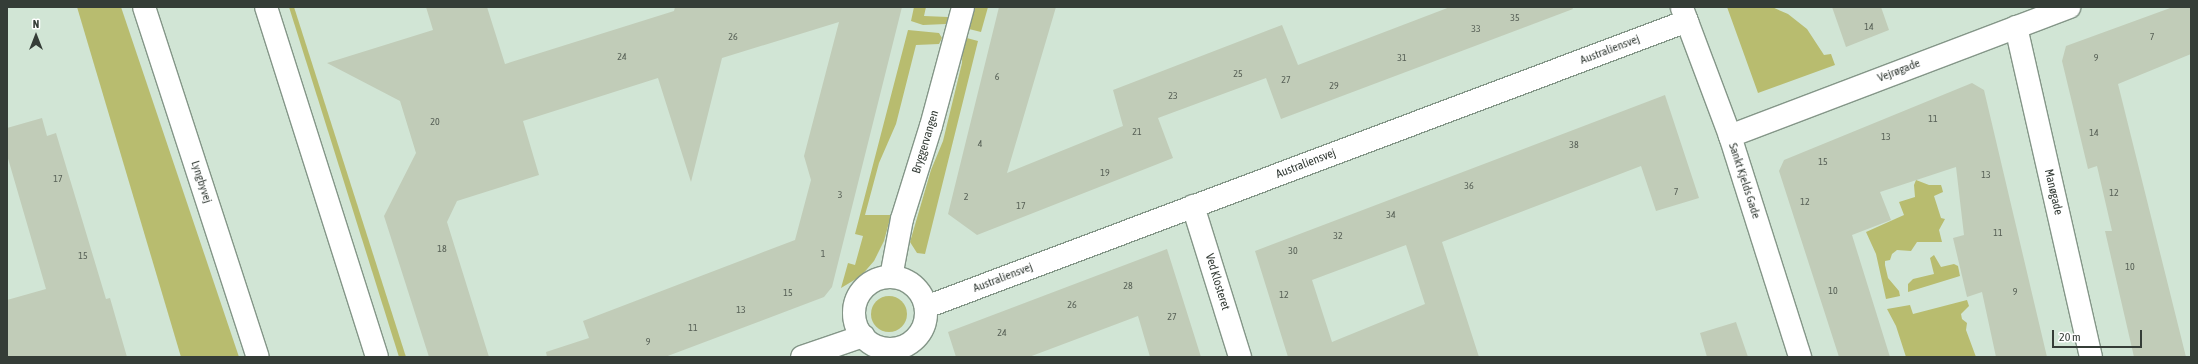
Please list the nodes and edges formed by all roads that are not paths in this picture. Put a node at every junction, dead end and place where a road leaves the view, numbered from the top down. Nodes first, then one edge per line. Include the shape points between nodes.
1 (144, 7) edge
2 (266, 7) edge
3 (962, 7) edge
4 (2069, 7) edge
5 (1684, 14) edge
6 (2016, 27) junction
7 (1730, 136) junction
8 (1193, 206) junction
9 (892, 277) junction
10 (926, 307) junction
11 (863, 336) junction
12 (912, 350) edge
13 (258, 357) edge
14 (378, 357) edge
15 (802, 357) edge
16 (1240, 357) edge
17 (1800, 357) edge
18 (2091, 357) edge

1 - 13 street, Lyngbyvej
2 - 14 street
3 - 9 street, Bryggervangen via 931,126 902,219
4 - 6 street, Vejrøgade
5 - 7 street, Sankt Kjelds Gade
5 - 8 street, Australiensvej
6 - 7 street, Vejrøgade
6 - 18 street, Manøgade
7 - 17 street, Sankt Kjelds Gade
8 - 10 street, Australiensvej
8 - 16 street, Ved Klosteret
9 - 10 street via 908,281 918,290
9 - 11 street via 869,284 859,294 854,308 856,323
10 - 12 street via 924,325
11 - 12 street via 872,344 885,348
11 - 15 street

